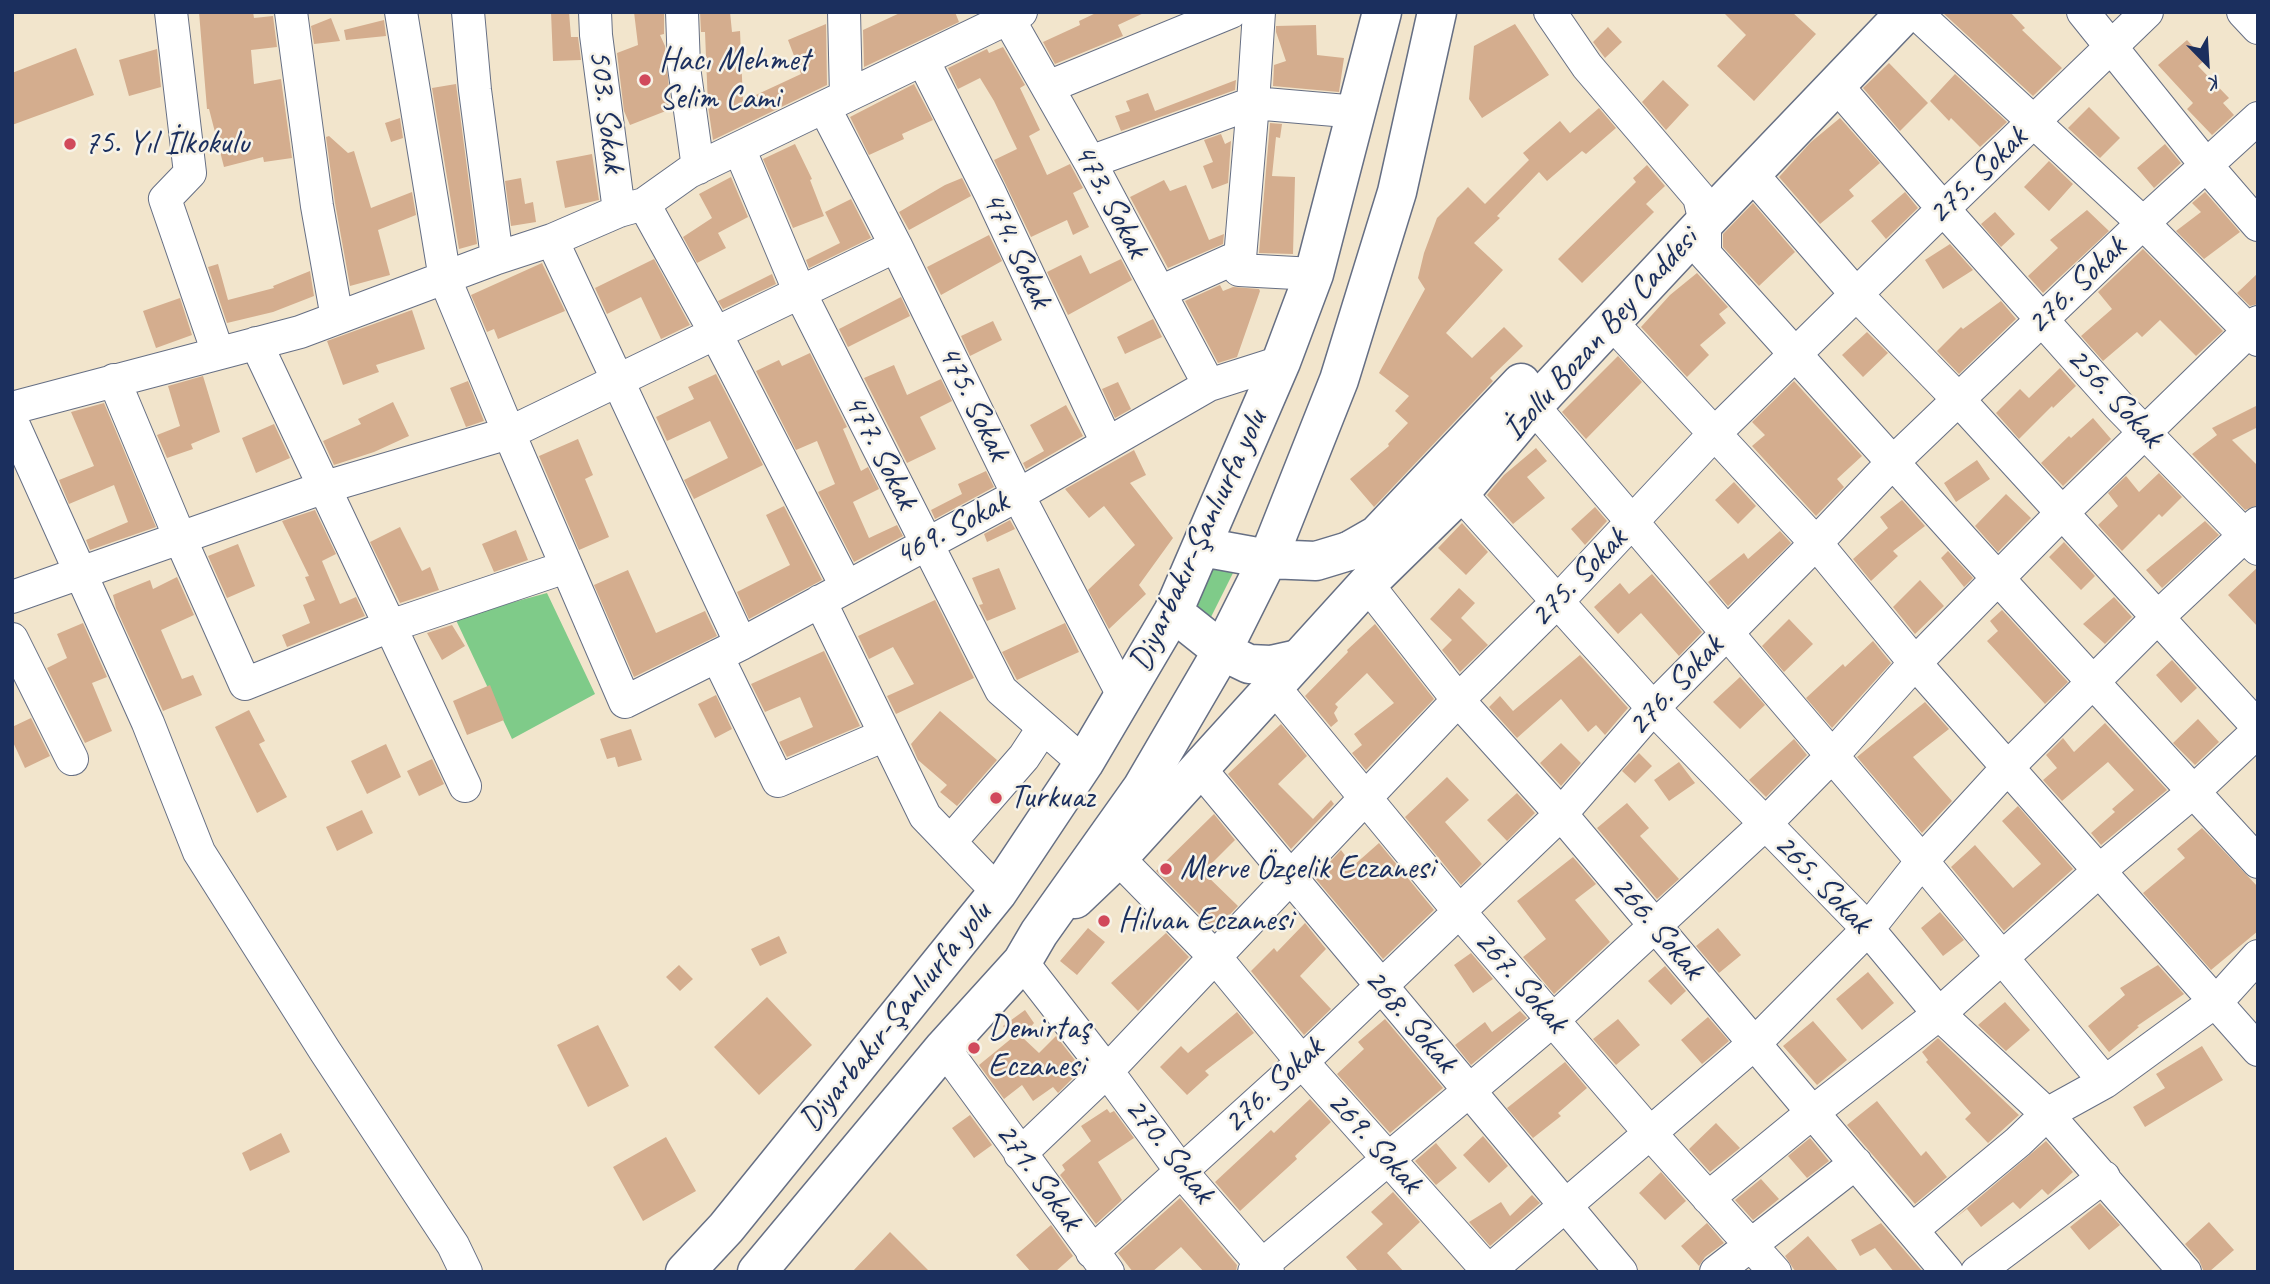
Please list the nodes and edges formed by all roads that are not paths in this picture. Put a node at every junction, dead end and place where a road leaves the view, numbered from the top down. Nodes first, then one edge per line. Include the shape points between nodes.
1 (171, 12) edge
2 (290, 12) edge
3 (401, 12) edge
4 (468, 12) edge
5 (595, 12) edge
6 (682, 12) edge
7 (844, 12) edge
8 (1231, 12) edge
9 (1259, 12) edge
10 (1382, 12) edge
11 (1437, 12) edge
12 (1550, 12) edge
13 (1870, 12) edge
14 (1906, 12) edge
15 (1915, 12) edge
16 (2083, 12) edge
17 (2147, 12) edge
18 (2243, 12) edge
19 (1015, 15) edge
20 (2258, 28) edge
21 (2111, 47) junction
22 (923, 60) junction
23 (1836, 85) junction
24 (1048, 88) junction
25 (835, 102) junction
26 (1253, 103) junction
27 (1358, 112) junction
28 (2258, 118) edge
29 (2033, 122) junction
30 (739, 148) junction
31 (1090, 162) junction
32 (2206, 166) junction
33 (698, 167) junction
34 (1751, 173) junction
35 (631, 207) junction
36 (1702, 209) junction
37 (1943, 209) junction
38 (2143, 223) junction
39 (2258, 225) edge
40 (552, 240) junction
41 (896, 246) junction
42 (1240, 256) junction
43 (497, 258) junction
44 (1314, 274) junction
45 (445, 279) junction
46 (1160, 292) junction
47 (800, 293) junction
48 (1856, 294) junction
49 (337, 318) junction
50 (2042, 319) junction
51 (1611, 322) junction
52 (2255, 331) edge
53 (716, 334) junction
54 (256, 343) junction
55 (219, 353) junction
56 (1796, 354) junction
57 (1281, 362) junction
58 (114, 380) junction
59 (620, 382) junction
60 (1209, 385) junction
61 (1958, 399) junction
62 (1533, 406) junction
63 (12, 408) edge
64 (12, 421) edge
65 (509, 433) junction
66 (1715, 433) junction
67 (2145, 433) junction
68 (1107, 443) junction
69 (1893, 462) junction
70 (325, 487) junction
71 (1461, 493) junction
72 (1018, 495) junction
73 (2062, 513) junction
74 (1632, 522) junction
75 (2253, 536) edge
76 (180, 538) junction
77 (1816, 543) junction
78 (926, 544) junction
79 (1202, 547) junction
80 (1268, 559) junction
81 (566, 567) junction
82 (82, 574) junction
83 (1998, 579) junction
84 (1367, 584) junction
85 (833, 594) junction
86 (12, 597) edge
87 (1557, 603) junction
88 (1173, 612) junction
89 (2158, 617) junction
90 (390, 626) junction
91 (1727, 632) junction
92 (12, 639) edge
93 (729, 650) junction
94 (1222, 651) junction
95 (1915, 663) junction
96 (1285, 673) junction
97 (2093, 682) junction
98 (1124, 697) junction
99 (1458, 700) junction
100 (1653, 708) junction
101 (1043, 728) junction
102 (2258, 729) edge
103 (886, 736) junction
104 (1832, 756) junction
105 (72, 759) dead end
106 (1084, 763) junction
107 (2008, 767) junction
108 (1200, 769) junction
109 (465, 786) dead end
110 (2193, 792) junction
111 (1366, 799) junction
112 (1561, 814) junction
113 (1764, 825) junction
114 (950, 842) junction
115 (1118, 858) junction
116 (1922, 861) junction
117 (2258, 862) edge
118 (2100, 870) junction
119 (1291, 878) junction
120 (998, 892) junction
121 (1458, 910) junction
122 (1654, 925) junction
123 (1868, 929) junction
124 (1030, 948) junction
125 (2258, 956) edge
126 (2001, 957) junction
127 (1216, 958) junction
128 (1380, 985) junction
129 (2216, 1000) junction
130 (1939, 1014) junction
131 (1553, 1020) junction
132 (1755, 1043) junction
133 (944, 1048) junction
134 (2258, 1050) edge
135 (1302, 1062) junction
136 (1107, 1071) junction
137 (2105, 1082) junction
138 (1469, 1090) junction
139 (1813, 1112) junction
140 (2047, 1114) junction
141 (1650, 1133) junction
142 (1020, 1154) junction
143 (1388, 1158) junction
144 (1856, 1163) junction
145 (1181, 1171) junction
146 (2104, 1177) junction
147 (1709, 1198) junction
148 (1565, 1206) junction
149 (1912, 1230) junction
150 (1750, 1244) junction
151 (1100, 1262) edge
152 (1261, 1269) edge
153 (466, 1272) edge
154 (685, 1272) edge
155 (757, 1272) edge
156 (1488, 1272) edge
157 (1621, 1272) edge
158 (1716, 1272) edge
159 (1775, 1272) edge
160 (1947, 1272) edge
161 (1977, 1272) edge
162 (2185, 1272) edge

1 - 55 street via 190,173 165,199
2 - 49 street
3 - 45 street
4 - 43 street
5 - 35 street, 503. Sokak
6 - 33 street via 684,67
7 - 25 street
8 - 24 street
9 - 26 street
10 - 27 main road, Diyarbakır-Şanlıurfa yolu
11 - 80 main road, Diyarbakır-Şanlıurfa yolu via 1397,192 1343,368
12 - 36 street via 1587,66
13 - 36 main road, İzollu Bozan Bey Caddesi
14 - 23 main road, İzollu Bozan Bey Caddesi
15 - 29 street
16 - 21 street
17 - 21 street, 275. Sokak
18 - 20 street
19 - 22 street
19 - 24 street, 473. Sokak
21 - 29 street, 275. Sokak
21 - 32 street
22 - 25 street
22 - 68 street, 474. Sokak
23 - 34 main road, İzollu Bozan Bey Caddesi
23 - 37 street, 256. Sokak
24 - 31 street, 473. Sokak
25 - 30 street
25 - 41 street, 475. Sokak
26 - 27 street
26 - 31 street
26 - 42 street
27 - 44 main road, Diyarbakır-Şanlıurfa yolu
28 - 32 street, 276. Sokak
29 - 37 street, 275. Sokak
29 - 38 street
30 - 33 street
30 - 47 street, 477. Sokak
31 - 46 street, 473. Sokak
32 - 38 street, 276. Sokak
32 - 39 street
33 - 35 street
34 - 36 main road, İzollu Bozan Bey Caddesi
34 - 48 street
35 - 40 street
35 - 53 street
36 - 51 main road, İzollu Bozan Bey Caddesi
36 - 56 street via 1705,254
36 - 80 main road, İzollu Bozan Bey Caddesi via 1377,536 1316,561
37 - 48 street, 275. Sokak
37 - 50 street, 256. Sokak
38 - 50 street, 276. Sokak
38 - 52 street
40 - 43 street
40 - 59 street
41 - 47 street
41 - 72 street, 475. Sokak
42 - 44 street via 1239,270
42 - 46 street
43 - 45 street
44 - 57 main road, Diyarbakır-Şanlıurfa yolu
45 - 49 street
45 - 65 street
46 - 60 street, 473. Sokak
47 - 53 street
47 - 78 street, 477. Sokak
48 - 56 street, 275. Sokak
48 - 61 street
49 - 54 street
50 - 61 street, 276. Sokak
50 - 67 street, 256. Sokak
51 - 62 main road, İzollu Bozan Bey Caddesi
51 - 66 street
52 - 67 street
53 - 59 street
53 - 85 street
54 - 55 street
54 - 70 street
55 - 58 street
56 - 66 street, 275. Sokak
56 - 69 street
57 - 60 street, 469. Sokak
57 - 79 main road, Diyarbakır-Şanlıurfa yolu
58 - 63 street
58 - 76 street
59 - 65 street
59 - 93 street
60 - 68 street, 469. Sokak
61 - 69 street, 276. Sokak
61 - 73 street
62 - 71 main road, İzollu Bozan Bey Caddesi
62 - 74 street
64 - 82 street
65 - 70 street
65 - 81 street
66 - 74 street, 275. Sokak
66 - 77 street
67 - 73 street
67 - 75 street, 256. Sokak
68 - 72 street, 469. Sokak
69 - 77 street, 276. Sokak
69 - 83 street
70 - 76 street
70 - 90 street
71 - 84 main road, İzollu Bozan Bey Caddesi
71 - 87 street, 265. Sokak
72 - 78 street, 469. Sokak
72 - 98 street, 475. Sokak
73 - 83 street
73 - 89 street
74 - 87 street, 275. Sokak
74 - 91 street
75 - 89 street
76 - 82 street
76 - 90 street via 245,684
77 - 91 street, 276. Sokak
77 - 95 street
78 - 85 street, 469. Sokak
78 - 101 street, 477. Sokak via 1000,690
79 - 80 main road, İzollu Bozan Bey Caddesi
79 - 88 main road, Diyarbakır-Şanlıurfa yolu
80 - 94 main road, Diyarbakır-Şanlıurfa yolu
81 - 90 street
81 - 93 street, 469. Sokak via 625,702
82 - 86 street
82 - 153 street via 148,723 198,852 453,1245
83 - 95 street
83 - 97 street
84 - 96 main road, İzollu Bozan Bey Caddesi
84 - 99 street, 266. Sokak
85 - 93 street, 469. Sokak
85 - 103 street
87 - 99 street, 275. Sokak
87 - 100 street, 265. Sokak
88 - 94 main road
88 - 98 main road, Diyarbakır-Şanlıurfa yolu
89 - 97 street
89 - 102 street
90 - 109 street
91 - 100 street, 276. Sokak
91 - 104 street
92 - 105 street
93 - 103 street via 778,781
94 - 96 main road
94 - 124 main road, Diyarbakır-Şanlıurfa yolu via 1142,788
95 - 104 street
95 - 107 street
96 - 108 main road, İzollu Bozan Bey Caddesi
96 - 111 street, 267. Sokak
97 - 107 street
97 - 110 street
98 - 106 main road, Diyarbakır-Şanlıurfa yolu
99 - 111 street, 275. Sokak
99 - 112 street, 266. Sokak
100 - 112 street, 276. Sokak
100 - 113 street, 265. Sokak
101 - 106 street, 477. Sokak
101 - 114 street via 1024,757
102 - 110 street
103 - 114 street via 925,816
104 - 113 street
104 - 116 street
106 - 120 main road, Diyarbakır-Şanlıurfa yolu
107 - 116 street
107 - 118 street
108 - 115 main road, İzollu Bozan Bey Caddesi
108 - 119 street, 268. Sokak
110 - 117 street
110 - 118 street
111 - 119 street, 275. Sokak
111 - 121 street, 267. Sokak
112 - 121 street, 276. Sokak
112 - 122 street, 266. Sokak
113 - 122 street
113 - 123 street, 265. Sokak
114 - 120 street
115 - 124 main road, İzollu Bozan Bey Caddesi
115 - 127 street, 269. Sokak
116 - 123 street
116 - 126 street
118 - 126 street
118 - 129 street
119 - 127 street, 275. Sokak
119 - 128 street, 268. Sokak
120 - 154 main road, Diyarbakır-Şanlıurfa yolu via 726,1228
121 - 128 street, 276. Sokak
121 - 131 street, 267. Sokak
122 - 131 street
122 - 132 street, 266. Sokak
123 - 130 street, 265. Sokak
123 - 132 street
124 - 133 main road, Diyarbakır-Şanlıurfa yolu
124 - 136 street, 270. Sokak
125 - 129 street
126 - 130 street
126 - 137 street
127 - 135 street, 269. Sokak
127 - 136 street, 275. Sokak
128 - 135 street, 276. Sokak
128 - 138 street, 268. Sokak
129 - 134 street
129 - 137 street
130 - 139 street
130 - 140 street, 265. Sokak
131 - 138 street
131 - 141 street, 267. Sokak
132 - 139 street, 266. Sokak
132 - 141 street
133 - 142 street, 271. Sokak
133 - 155 main road, Diyarbakır-Şanlıurfa yolu
135 - 143 street, 269. Sokak
135 - 145 street, 276. Sokak
136 - 142 street, 275. Sokak
136 - 145 street, 270. Sokak
137 - 140 street
138 - 143 street
138 - 148 street, 268. Sokak
139 - 144 street, 266. Sokak
139 - 147 street
140 - 146 street, 265. Sokak
140 - 149 street
141 - 147 street, 267. Sokak
141 - 148 street
142 - 151 street, 271. Sokak
143 - 152 street
143 - 156 street, 269. Sokak
144 - 149 street, 266. Sokak
144 - 150 street
145 - 151 street, 276. Sokak
145 - 152 street, 270. Sokak
146 - 161 street
146 - 162 street, 265. Sokak
147 - 150 street, 267. Sokak
148 - 156 street
148 - 157 street, 268. Sokak
149 - 160 street, 266. Sokak
150 - 158 street
150 - 159 street, 267. Sokak

